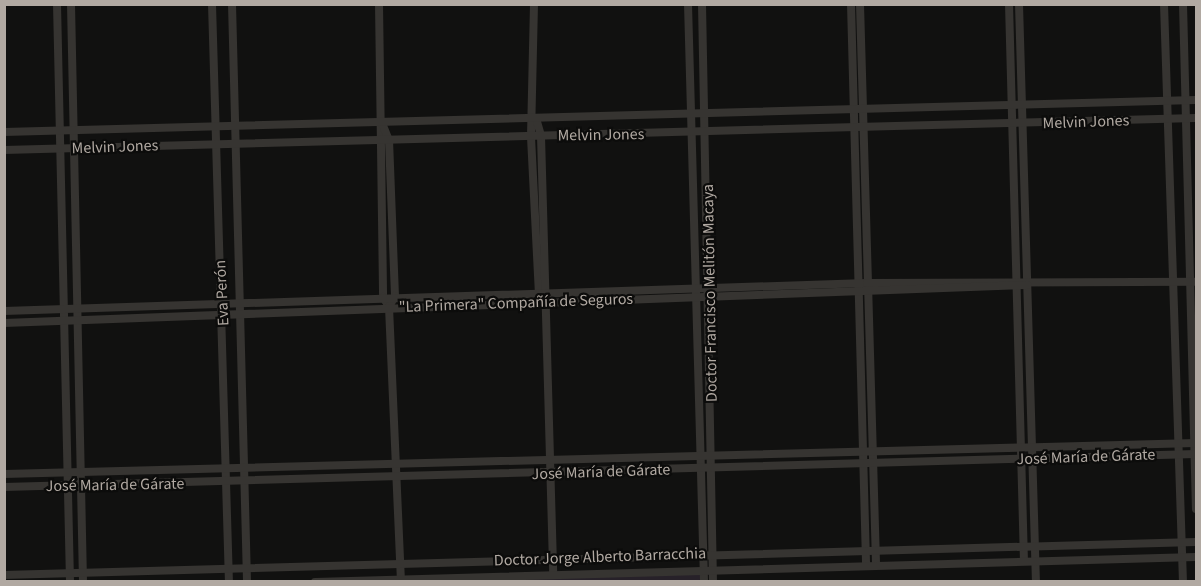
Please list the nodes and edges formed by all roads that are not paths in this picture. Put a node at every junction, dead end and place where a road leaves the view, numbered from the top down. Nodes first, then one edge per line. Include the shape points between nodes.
1 (57, 4) edge
2 (71, 4) edge
3 (212, 4) edge
4 (232, 4) edge
5 (379, 4) edge
6 (534, 4) edge
7 (688, 4) edge
8 (702, 4) edge
9 (851, 4) edge
10 (860, 4) edge
11 (1009, 4) edge
12 (1019, 4) edge
13 (1164, 4) edge
14 (1182, 4) edge
15 (1167, 100) junction
16 (1183, 100) junction
17 (1197, 100) edge
18 (1012, 104) junction
19 (1022, 104) junction
20 (853, 108) junction
21 (863, 108) junction
22 (688, 113) junction
23 (706, 113) junction
24 (536, 118) junction
25 (1184, 118) junction
26 (1197, 118) edge
27 (1167, 119) junction
28 (382, 121) junction
29 (1012, 124) junction
30 (1022, 124) junction
31 (216, 126) junction
32 (234, 126) junction
33 (854, 129) junction
34 (863, 129) junction
35 (61, 130) junction
36 (72, 130) junction
37 (4, 132) edge
38 (688, 134) junction
39 (706, 134) junction
40 (541, 136) junction
41 (531, 137) junction
42 (389, 140) junction
43 (377, 141) junction
44 (235, 143) junction
45 (216, 144) junction
46 (62, 148) junction
47 (72, 148) junction
48 (4, 150) edge
49 (1193, 282) edge
50 (858, 283) junction
51 (867, 283) junction
52 (1170, 283) junction
53 (1016, 285) junction
54 (1027, 285) junction
55 (710, 287) junction
56 (693, 288) junction
57 (537, 292) junction
58 (547, 292) junction
59 (858, 293) junction
60 (867, 293) junction
61 (395, 296) junction
62 (383, 297) junction
63 (710, 297) junction
64 (693, 298) junction
65 (237, 301) junction
66 (221, 302) junction
67 (543, 303) junction
68 (64, 308) junction
69 (76, 308) junction
70 (389, 308) junction
71 (4, 311) edge
72 (237, 312) junction
73 (223, 313) junction
74 (76, 319) junction
75 (64, 320) junction
76 (4, 323) edge
77 (1195, 443) edge
78 (1175, 444) junction
79 (1021, 448) junction
80 (1031, 448) junction
81 (872, 452) junction
82 (862, 453) junction
83 (1176, 454) junction
84 (1195, 454) edge
85 (698, 457) junction
86 (713, 457) junction
87 (1032, 458) junction
88 (1021, 459) junction
89 (549, 461) junction
90 (872, 463) junction
91 (862, 464) junction
92 (395, 466) junction
93 (713, 468) junction
94 (698, 469) junction
95 (242, 470) junction
96 (225, 471) junction
97 (68, 473) junction
98 (81, 473) junction
99 (550, 473) junction
100 (4, 474) edge
101 (396, 478) junction
102 (244, 482) junction
103 (226, 483) junction
104 (68, 486) junction
105 (81, 486) junction
106 (4, 487) edge
107 (1197, 509) edge
108 (1197, 542) edge
109 (1181, 543) junction
110 (1034, 546) junction
111 (1024, 547) junction
112 (876, 549) junction
113 (866, 550) junction
114 (702, 554) junction
115 (716, 554) junction
116 (1197, 557) edge
117 (552, 558) junction
118 (1181, 558) junction
119 (1035, 560) junction
120 (1024, 561) junction
121 (876, 562) junction
122 (866, 563) junction
123 (400, 565) junction
124 (246, 569) junction
125 (702, 569) junction
126 (716, 569) junction
127 (228, 570) junction
128 (552, 573) junction
129 (4, 574) edge
130 (70, 577) edge
131 (83, 577) edge
132 (401, 578) junction
133 (229, 582) edge
134 (247, 582) edge
135 (315, 582) edge
136 (704, 582) edge
137 (713, 582) edge
138 (1036, 582) edge
139 (1183, 582) edge

1 - 35 street
2 - 36 street
3 - 31 street, Eva Perón
4 - 32 street, Eva Perón
5 - 28 street
6 - 24 street
7 - 22 street, Doctor Francisco Melitón Macaya
8 - 23 street, Doctor Francisco Melitón Macaya
9 - 20 street
10 - 21 street
11 - 18 street
12 - 19 street
13 - 15 street
14 - 16 street
15 - 16 street, Melvin Jones
15 - 19 street, Melvin Jones
15 - 27 street
16 - 17 street, Melvin Jones
16 - 25 street
18 - 19 street, Melvin Jones
18 - 21 street, Melvin Jones
18 - 29 street
19 - 30 street
20 - 21 street, Melvin Jones
20 - 23 street, Melvin Jones
20 - 33 street
21 - 34 street
22 - 23 street, Melvin Jones
22 - 24 street, Melvin Jones
22 - 38 street, Doctor Francisco Melitón Macaya
23 - 39 street, Doctor Francisco Melitón Macaya
24 - 28 street, Melvin Jones
24 - 40 street
24 - 41 street
25 - 26 street, Melvin Jones
25 - 27 street, Melvin Jones
25 - 49 street
27 - 30 street, Melvin Jones
27 - 52 street
28 - 32 street, Melvin Jones
28 - 42 street
28 - 43 street
29 - 30 street, Melvin Jones
29 - 34 street, Melvin Jones
29 - 53 street
30 - 54 street
31 - 32 street, Melvin Jones
31 - 36 street, Melvin Jones
31 - 45 street, Eva Perón
32 - 44 street, Eva Perón
33 - 34 street, Melvin Jones
33 - 39 street, Melvin Jones
33 - 50 street
34 - 51 street
35 - 36 street, Melvin Jones
35 - 37 street, Melvin Jones
35 - 46 street
36 - 47 street
38 - 39 street, Melvin Jones
38 - 40 street, Melvin Jones
38 - 56 street, Doctor Francisco Melitón Macaya
39 - 55 street, Doctor Francisco Melitón Macaya
40 - 41 street, Melvin Jones
40 - 58 street
41 - 42 street, Melvin Jones
41 - 57 street
42 - 43 street, Melvin Jones
42 - 61 street
43 - 44 street, Melvin Jones
43 - 62 street
44 - 45 street, Melvin Jones
44 - 65 street, Eva Perón
45 - 47 street, Melvin Jones
45 - 66 street, Eva Perón
46 - 47 street, Melvin Jones
46 - 48 street, Melvin Jones
46 - 68 street
47 - 69 street
49 - 52 street, "La Primera" Compañía de Seguros
49 - 77 street
50 - 51 street, "La Primera" Compañía de Seguros
50 - 55 street, "La Primera" Compañía de Seguros
50 - 59 street
51 - 53 street, "La Primera" Compañía de Seguros
51 - 60 street
52 - 54 street, "La Primera" Compañía de Seguros
52 - 78 street
53 - 54 street, "La Primera" Compañía de Seguros
53 - 60 street, "La Primera" Compañía de Seguros
53 - 79 street
54 - 80 street
55 - 56 street, "La Primera" Compañía de Seguros
55 - 63 street, Doctor Francisco Melitón Macaya
56 - 58 street, "La Primera" Compañía de Seguros
56 - 64 street, Doctor Francisco Melitón Macaya
57 - 58 street, "La Primera" Compañía de Seguros
57 - 61 street, "La Primera" Compañía de Seguros
57 - 67 street
58 - 67 street
59 - 60 street, "La Primera" Compañía de Seguros
59 - 63 street, "La Primera" Compañía de Seguros
59 - 82 street
60 - 81 street
61 - 62 street, "La Primera" Compañía de Seguros
61 - 70 street
62 - 65 street, "La Primera" Compañía de Seguros
62 - 70 street
63 - 64 street, "La Primera" Compañía de Seguros
63 - 86 street, Doctor Francisco Melitón Macaya
64 - 67 street, "La Primera" Compañía de Seguros
64 - 85 street, Doctor Francisco Melitón Macaya
65 - 66 street, "La Primera" Compañía de Seguros
65 - 72 street, Eva Perón
66 - 69 street, "La Primera" Compañía de Seguros
66 - 73 street, Eva Perón
67 - 70 street, "La Primera" Compañía de Seguros
67 - 89 street
68 - 69 street, "La Primera" Compañía de Seguros
68 - 71 street, "La Primera" Compañía de Seguros
68 - 75 street
69 - 74 street
70 - 72 street, "La Primera" Compañía de Seguros
70 - 92 street
72 - 73 street, "La Primera" Compañía de Seguros
72 - 95 street, Eva Perón
73 - 74 street, "La Primera" Compañía de Seguros
73 - 96 street, Eva Perón
74 - 75 street, "La Primera" Compañía de Seguros
74 - 98 street
75 - 76 street, "La Primera" Compañía de Seguros
75 - 97 street
77 - 78 street, José María de Gárate
77 - 84 street
78 - 80 street, José María de Gárate
78 - 83 street
79 - 80 street, José María de Gárate
79 - 81 street, José María de Gárate
79 - 88 street
80 - 87 street
81 - 82 street, José María de Gárate
81 - 90 street
82 - 86 street, José María de Gárate
82 - 91 street
83 - 84 street, José María de Gárate
83 - 87 street, José María de Gárate
83 - 109 street
84 - 107 street
85 - 86 street, José María de Gárate
85 - 89 street, José María de Gárate
85 - 94 street, Doctor Francisco Melitón Macaya
86 - 93 street, Doctor Francisco Melitón Macaya
87 - 88 street, José María de Gárate
87 - 110 street
88 - 90 street, José María de Gárate
88 - 111 street
89 - 92 street, José María de Gárate
89 - 99 street
90 - 91 street, José María de Gárate
90 - 112 street
91 - 93 street, José María de Gárate
91 - 113 street
92 - 95 street, José María de Gárate
92 - 101 street
93 - 94 street, José María de Gárate
93 - 115 street, Doctor Francisco Melitón Macaya
94 - 99 street, José María de Gárate
94 - 114 street, Doctor Francisco Melitón Macaya
95 - 96 street, José María de Gárate
95 - 102 street, Eva Perón
96 - 98 street, José María de Gárate
96 - 103 street, Eva Perón
97 - 98 street, José María de Gárate
97 - 100 street, José María de Gárate
97 - 104 street
98 - 105 street
99 - 101 street, José María de Gárate
99 - 117 street
101 - 102 street, José María de Gárate
101 - 123 street
102 - 103 street, José María de Gárate
102 - 124 street, Eva Perón
103 - 105 street, José María de Gárate
103 - 127 street, Eva Perón
104 - 105 street, José María de Gárate
104 - 106 street, José María de Gárate
104 - 130 street
105 - 131 street
108 - 109 street, Doctor Jorge Alberto Barracchia
109 - 110 street, Doctor Jorge Alberto Barracchia
109 - 118 street
110 - 111 street, Doctor Jorge Alberto Barracchia
110 - 119 street
111 - 112 street, Doctor Jorge Alberto Barracchia
111 - 120 street
112 - 113 street, Doctor Jorge Alberto Barracchia
112 - 121 street
113 - 115 street, Doctor Jorge Alberto Barracchia
113 - 122 street
114 - 115 street, Doctor Jorge Alberto Barracchia
114 - 117 street, Doctor Jorge Alberto Barracchia
114 - 125 street, Doctor Francisco Melitón Macaya
115 - 126 street, Doctor Francisco Melitón Macaya
116 - 118 street, Doctor Jorge Alberto Barracchia
117 - 123 street, Doctor Jorge Alberto Barracchia
117 - 128 street
118 - 119 street, Doctor Jorge Alberto Barracchia
118 - 139 street
119 - 120 street, Doctor Jorge Alberto Barracchia
119 - 138 street
120 - 121 street, Doctor Jorge Alberto Barracchia
121 - 122 street, Doctor Jorge Alberto Barracchia
122 - 126 street, Doctor Jorge Alberto Barracchia
123 - 124 street, Doctor Jorge Alberto Barracchia
123 - 132 street
124 - 127 street, Doctor Jorge Alberto Barracchia
124 - 134 street, Eva Perón
125 - 126 street, Doctor Jorge Alberto Barracchia
125 - 128 street, Doctor Jorge Alberto Barracchia
125 - 136 street, Doctor Francisco Melitón Macaya
126 - 137 street, Doctor Francisco Melitón Macaya
127 - 131 street, Doctor Jorge Alberto Barracchia
127 - 133 street, Eva Perón
128 - 132 street, Doctor Jorge Alberto Barracchia
129 - 130 street, Doctor Jorge Alberto Barracchia
130 - 131 street, Doctor Jorge Alberto Barracchia
132 - 135 street, Doctor Jorge Alberto Barracchia

